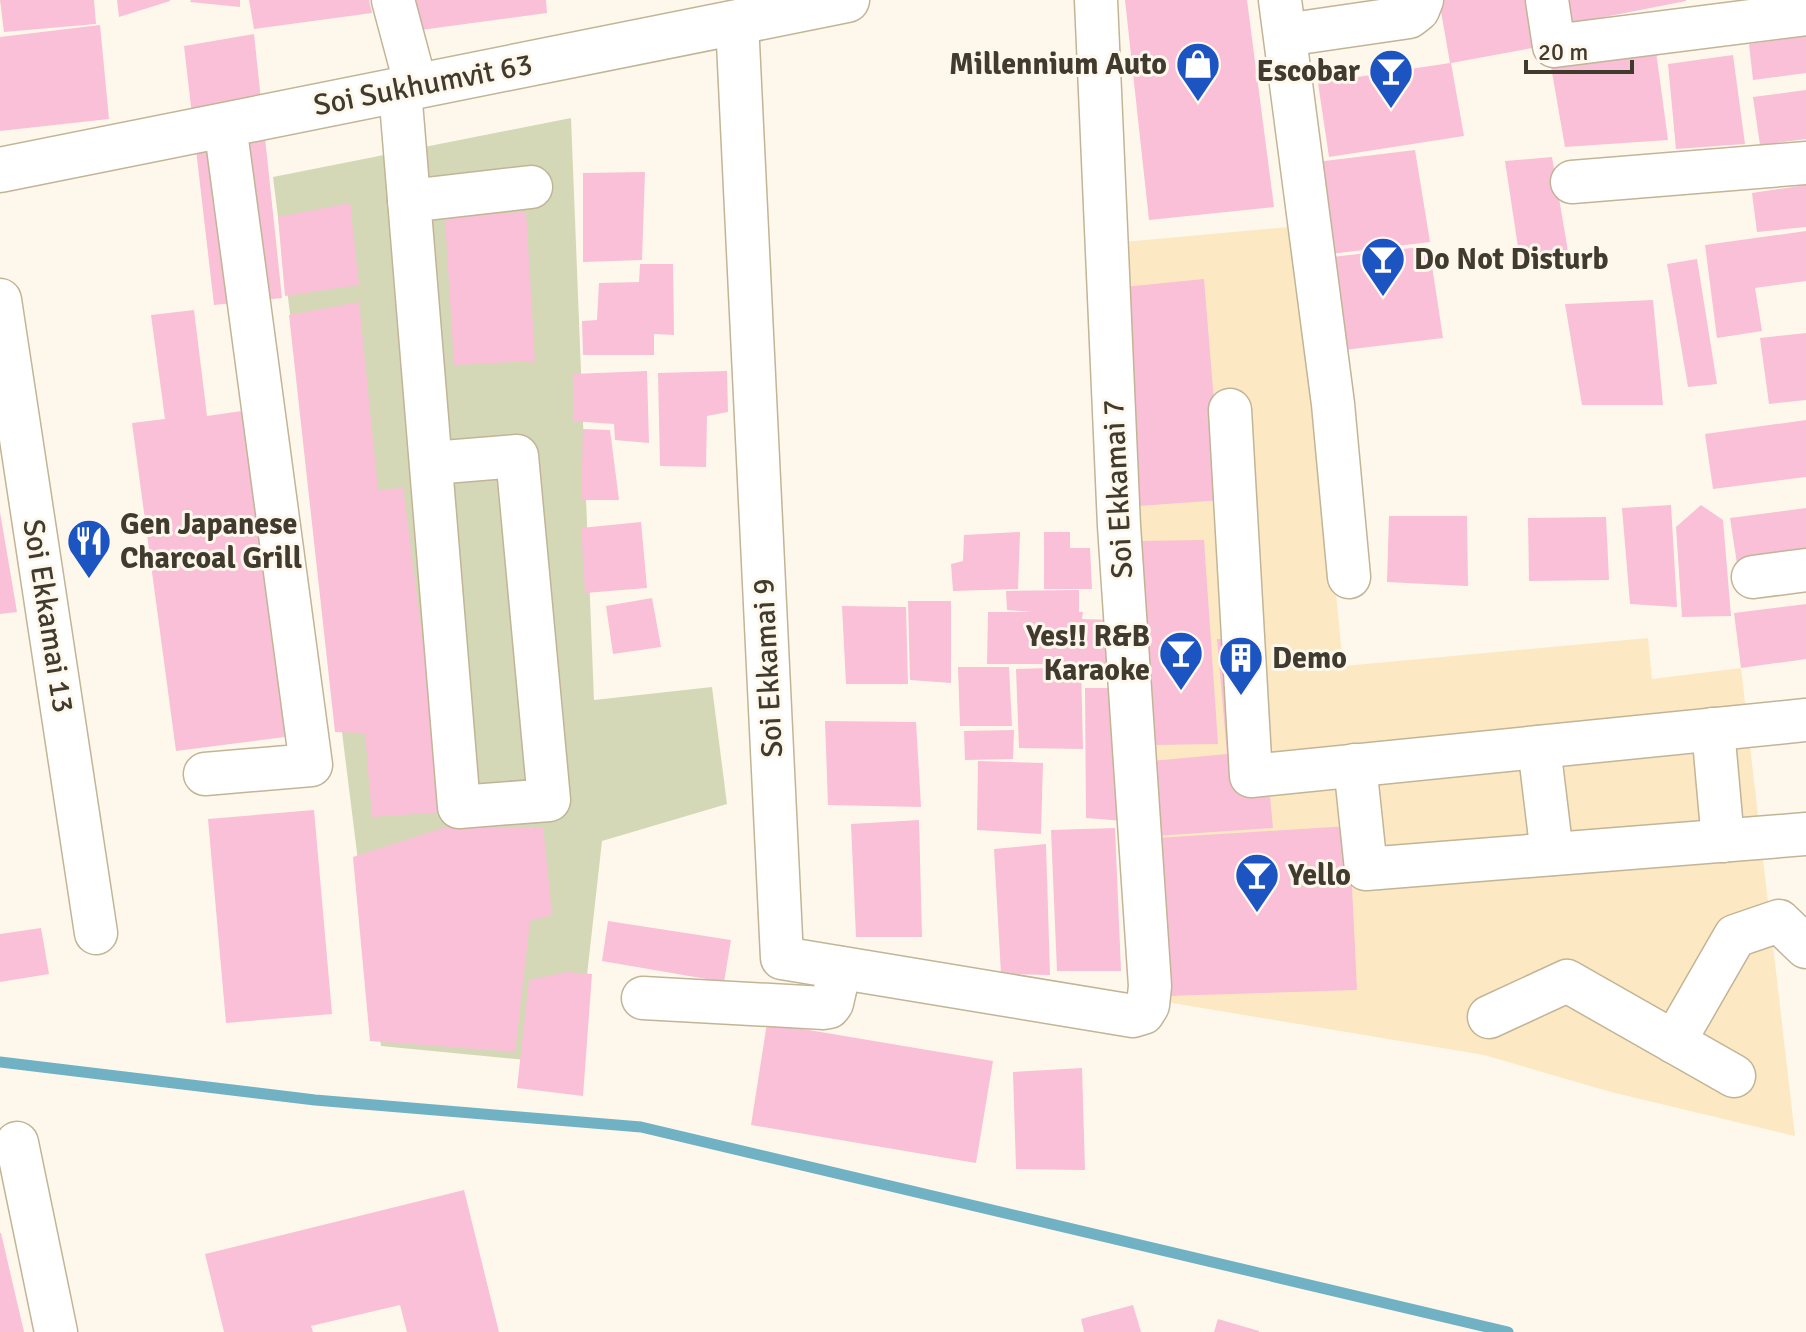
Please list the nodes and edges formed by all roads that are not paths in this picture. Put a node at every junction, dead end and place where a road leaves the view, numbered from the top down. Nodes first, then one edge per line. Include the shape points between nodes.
1 (393, 0) edge
2 (847, 0) edge
3 (1096, 0) edge
4 (1422, 0) edge
5 (1547, 0) edge
6 (1806, 14) edge
7 (1283, 18) edge
8 (737, 22) junction
9 (408, 88) junction
10 (225, 125) junction
11 (1806, 163) edge
12 (0, 170) edge
13 (1572, 182) dead end
14 (531, 187) dead end
15 (409, 201) junction
16 (0, 300) edge
17 (1230, 410) dead end
18 (432, 463) junction
19 (1806, 570) edge
20 (1349, 577) dead end
21 (1753, 577) dead end
22 (1806, 720) edge
23 (1713, 729) junction
24 (1539, 747) junction
25 (1355, 765) junction
26 (205, 774) dead end
27 (1806, 834) edge
28 (1723, 841) junction
29 (1552, 854) junction
30 (96, 933) dead end
31 (1806, 947) edge
32 (840, 968) junction
33 (643, 998) dead end
34 (1133, 1016) joint
35 (1489, 1017) dead end
36 (1674, 1042) junction
37 (1734, 1076) dead end
38 (17, 1143) dead end
39 (56, 1332) edge

1 - 9 street
2 - 8 main road, Soi Sukhumvit 63
3 - 34 street, Soi Ekkamai 7 via 1119,526 1150,986 1148,1005
4 - 7 street via 1409,17
5 - 6 street via 1554,46
7 - 20 street via 1333,404
8 - 9 main road, Soi Sukhumvit 63
8 - 32 street, Soi Ekkamai 9 via 782,958
9 - 10 main road, Soi Sukhumvit 63
9 - 15 street
10 - 12 main road, Soi Sukhumvit 63
10 - 26 street via 311,765
11 - 13 street
14 - 15 street
15 - 18 street
16 - 30 street, Soi Ekkamai 13
17 - 25 street via 1251,776
18 - 18 street via 459,807 549,800 517,456
19 - 21 street
22 - 23 street
23 - 24 street
23 - 28 street
24 - 25 street
24 - 29 street
25 - 29 street via 1366,869
27 - 28 street
28 - 29 street
31 - 36 street via 1779,921 1735,936
32 - 33 street via 832,1003 824,1008
32 - 34 street, Soi Ekkamai 9
35 - 36 street via 1567,981
36 - 37 street
38 - 39 street

